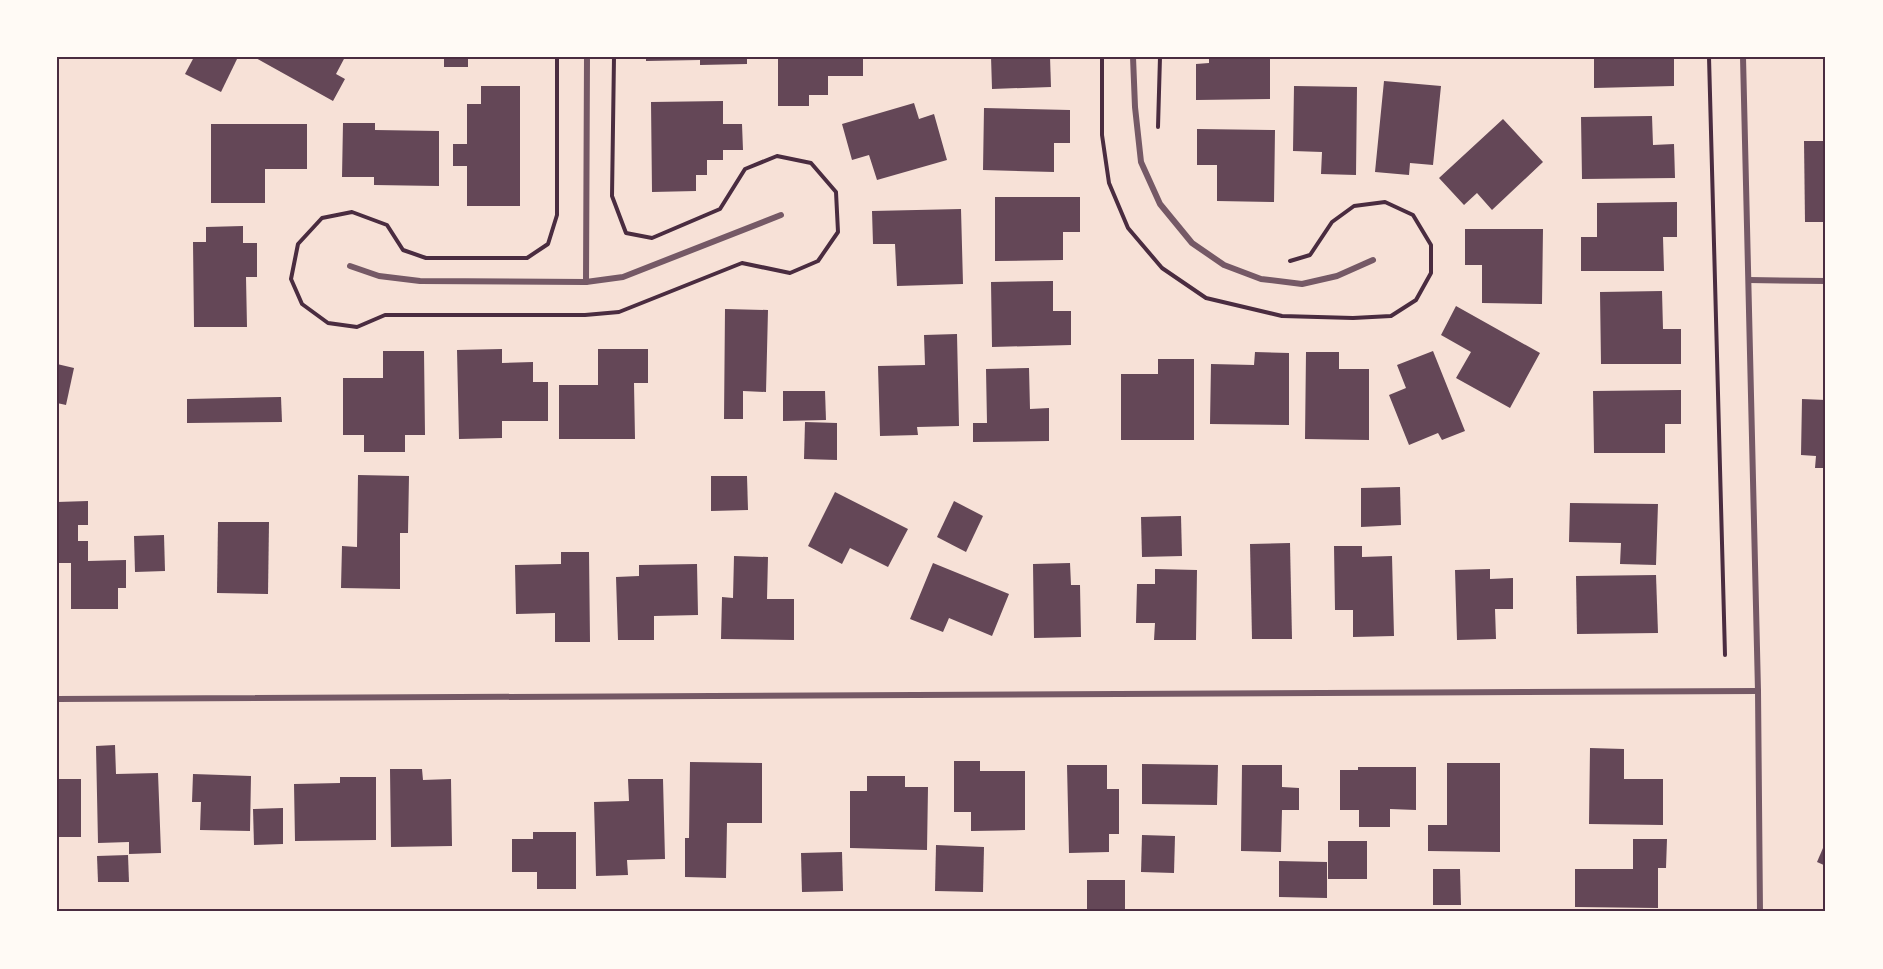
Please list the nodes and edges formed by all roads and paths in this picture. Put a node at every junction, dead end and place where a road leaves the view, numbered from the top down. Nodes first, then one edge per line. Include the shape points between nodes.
1 (587, 57) edge
2 (1102, 57) edge
3 (1134, 57) edge
4 (1160, 57) edge
5 (1709, 57) edge
6 (1743, 57) edge
7 (1158, 134) dead end
8 (781, 215) dead end
9 (1282, 260) dead end
10 (1373, 260) dead end
11 (350, 266) dead end
12 (1749, 280) junction
13 (1826, 280) edge
14 (586, 282) junction
15 (1725, 655) dead end
16 (1758, 692) junction
17 (57, 699) edge
18 (1760, 912) edge

1 - 14 street
2 - 9 path via 1102,135 1109,183 1124,219 1162,268 1206,298 1282,316 1391,316 1416,300 1431,273 1431,246 1413,215 1385,202 1354,206 1332,222 1310,255
3 - 10 street via 1141,162 1160,204 1192,243 1224,265 1261,279 1302,284 1337,276
4 - 7 path
5 - 15 path
6 - 12 street
8 - 14 street via 622,277
11 - 14 street via 379,276 420,281
12 - 13 street
12 - 16 street
16 - 17 street
16 - 18 street

